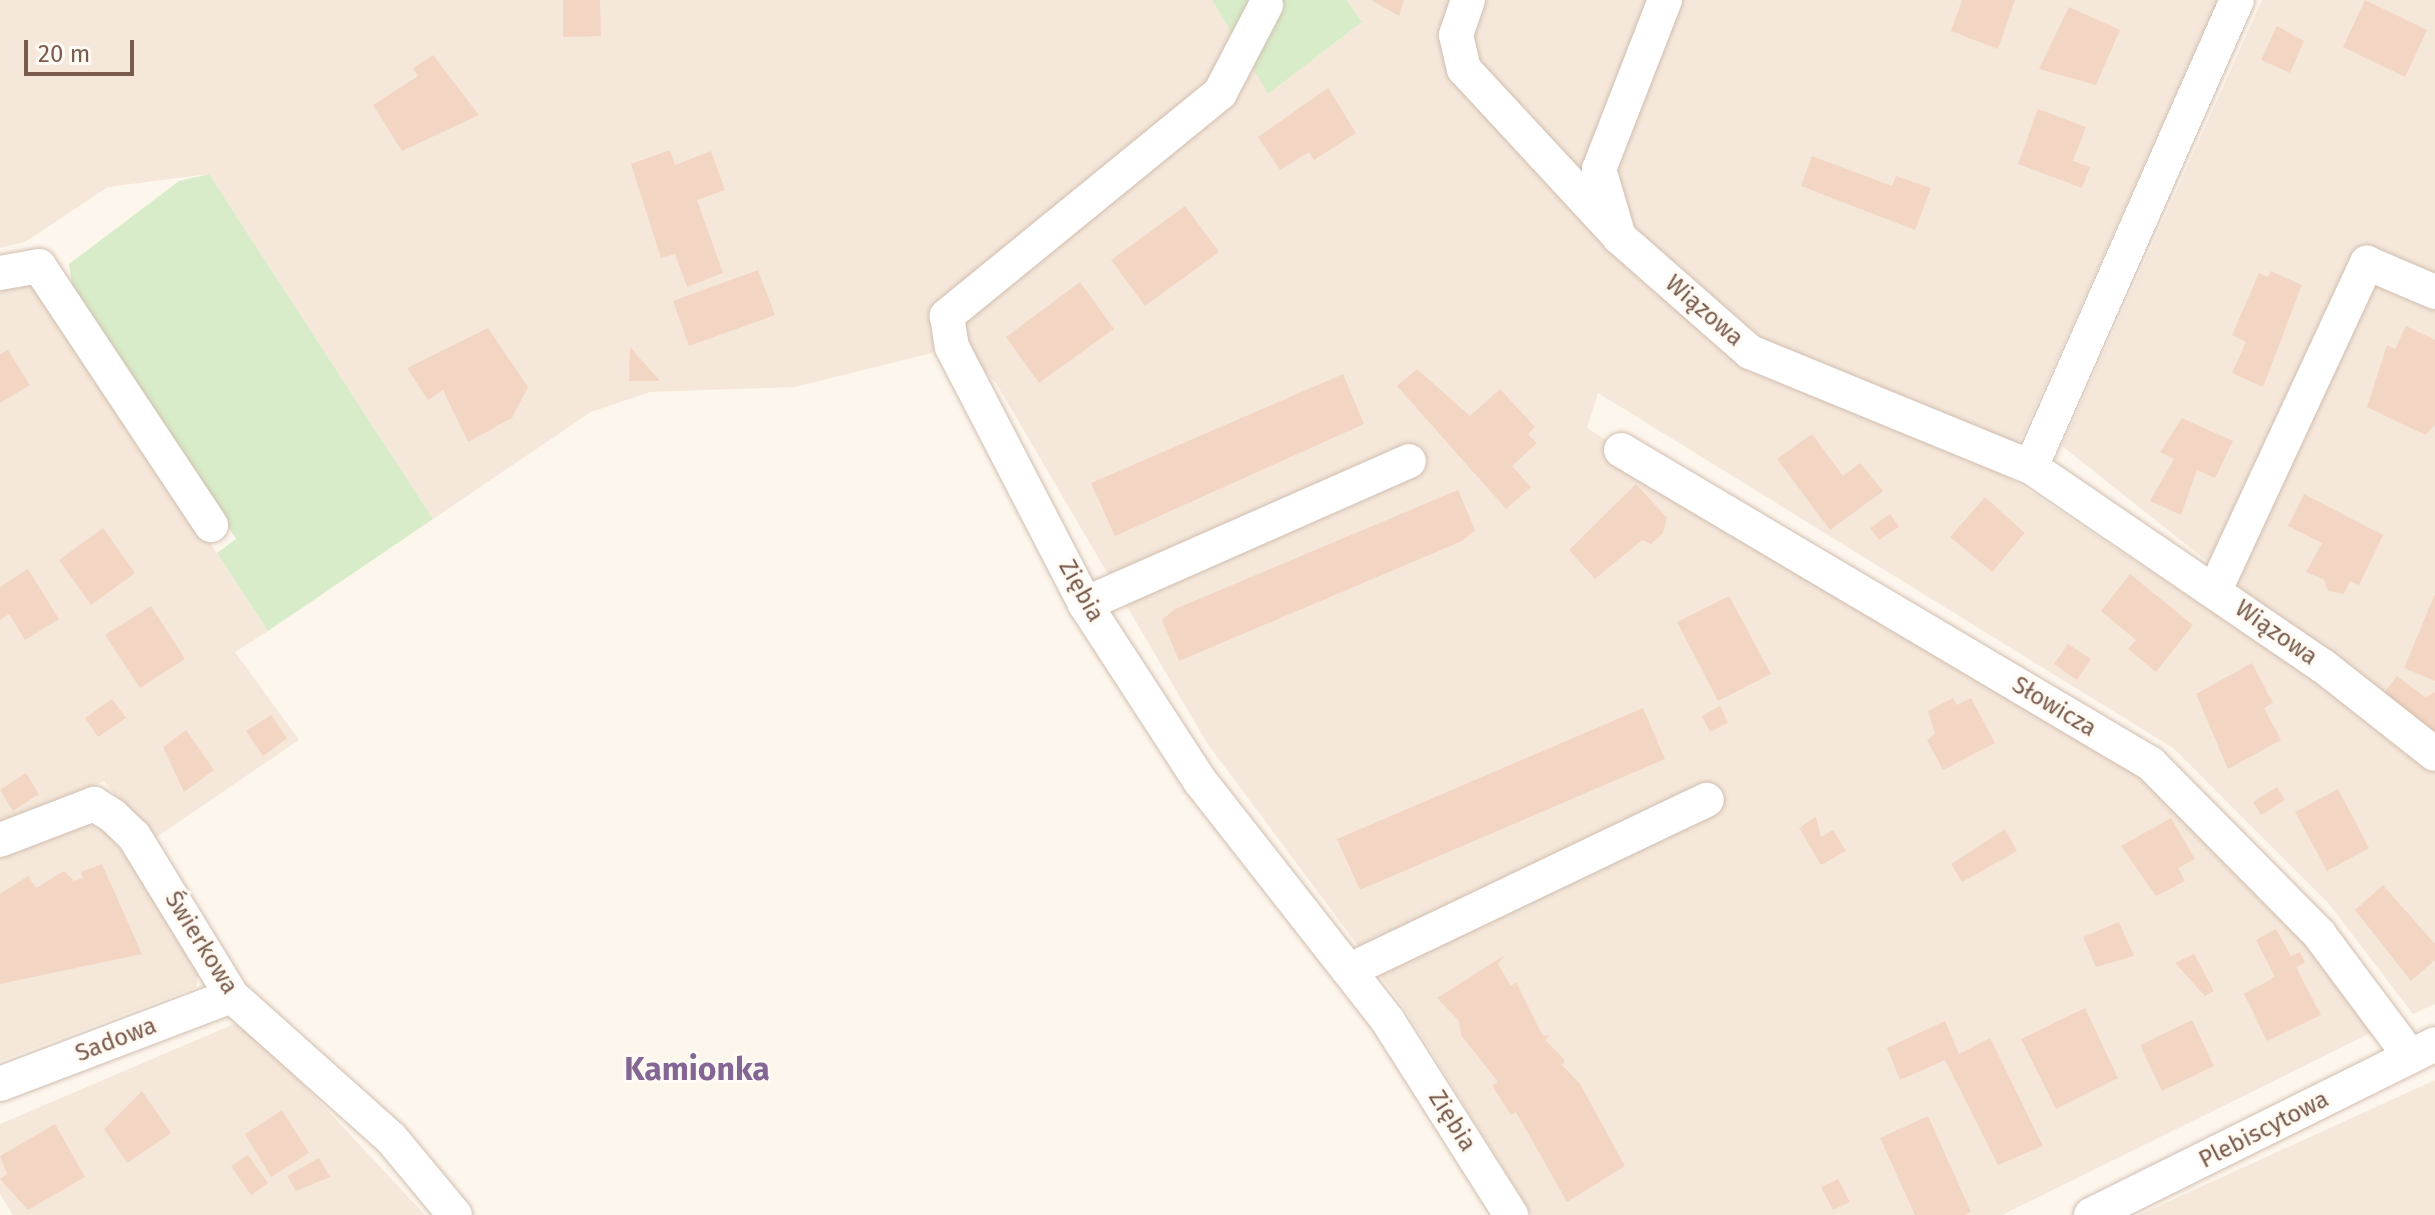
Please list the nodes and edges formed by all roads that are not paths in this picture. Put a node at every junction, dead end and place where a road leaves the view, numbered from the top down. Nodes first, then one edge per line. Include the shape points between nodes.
1 (1468, 0) edge
2 (1665, 0) edge
3 (2237, 0) edge
4 (1266, 5) dead end
5 (1619, 237) junction
6 (0, 273) edge
7 (2435, 292) edge
8 (1621, 450) dead end
9 (1409, 461) dead end
10 (2031, 467) junction
11 (211, 525) dead end
12 (2215, 590) junction
13 (1085, 604) junction
14 (2435, 754) edge
15 (1707, 800) dead end
16 (0, 840) edge
17 (1352, 969) junction
18 (232, 996) junction
19 (2423, 1050) edge
20 (0, 1084) edge
21 (455, 1215) edge
22 (1511, 1215) edge
23 (2091, 1215) edge

1 - 5 street, Wiązowa via 1456,35 1464,69
2 - 5 street via 1599,169
3 - 10 street
4 - 13 street, Ziębia via 1220,93 947,316 952,347
5 - 10 street, Wiązowa via 1750,352
6 - 11 street via 39,266
7 - 12 street via 2367,263
8 - 19 street, Słowicza via 2151,764 2319,934
9 - 13 street
10 - 12 street, Wiązowa
12 - 14 street, Wiązowa
13 - 17 street, Ziębia via 1200,781
15 - 17 street
16 - 18 street, Świerkowa via 94,804 113,816 134,836
17 - 22 street, Ziębia
18 - 20 street, Sadowa
18 - 21 street, Świerkowa via 391,1138
19 - 23 street, Plebiscytowa

